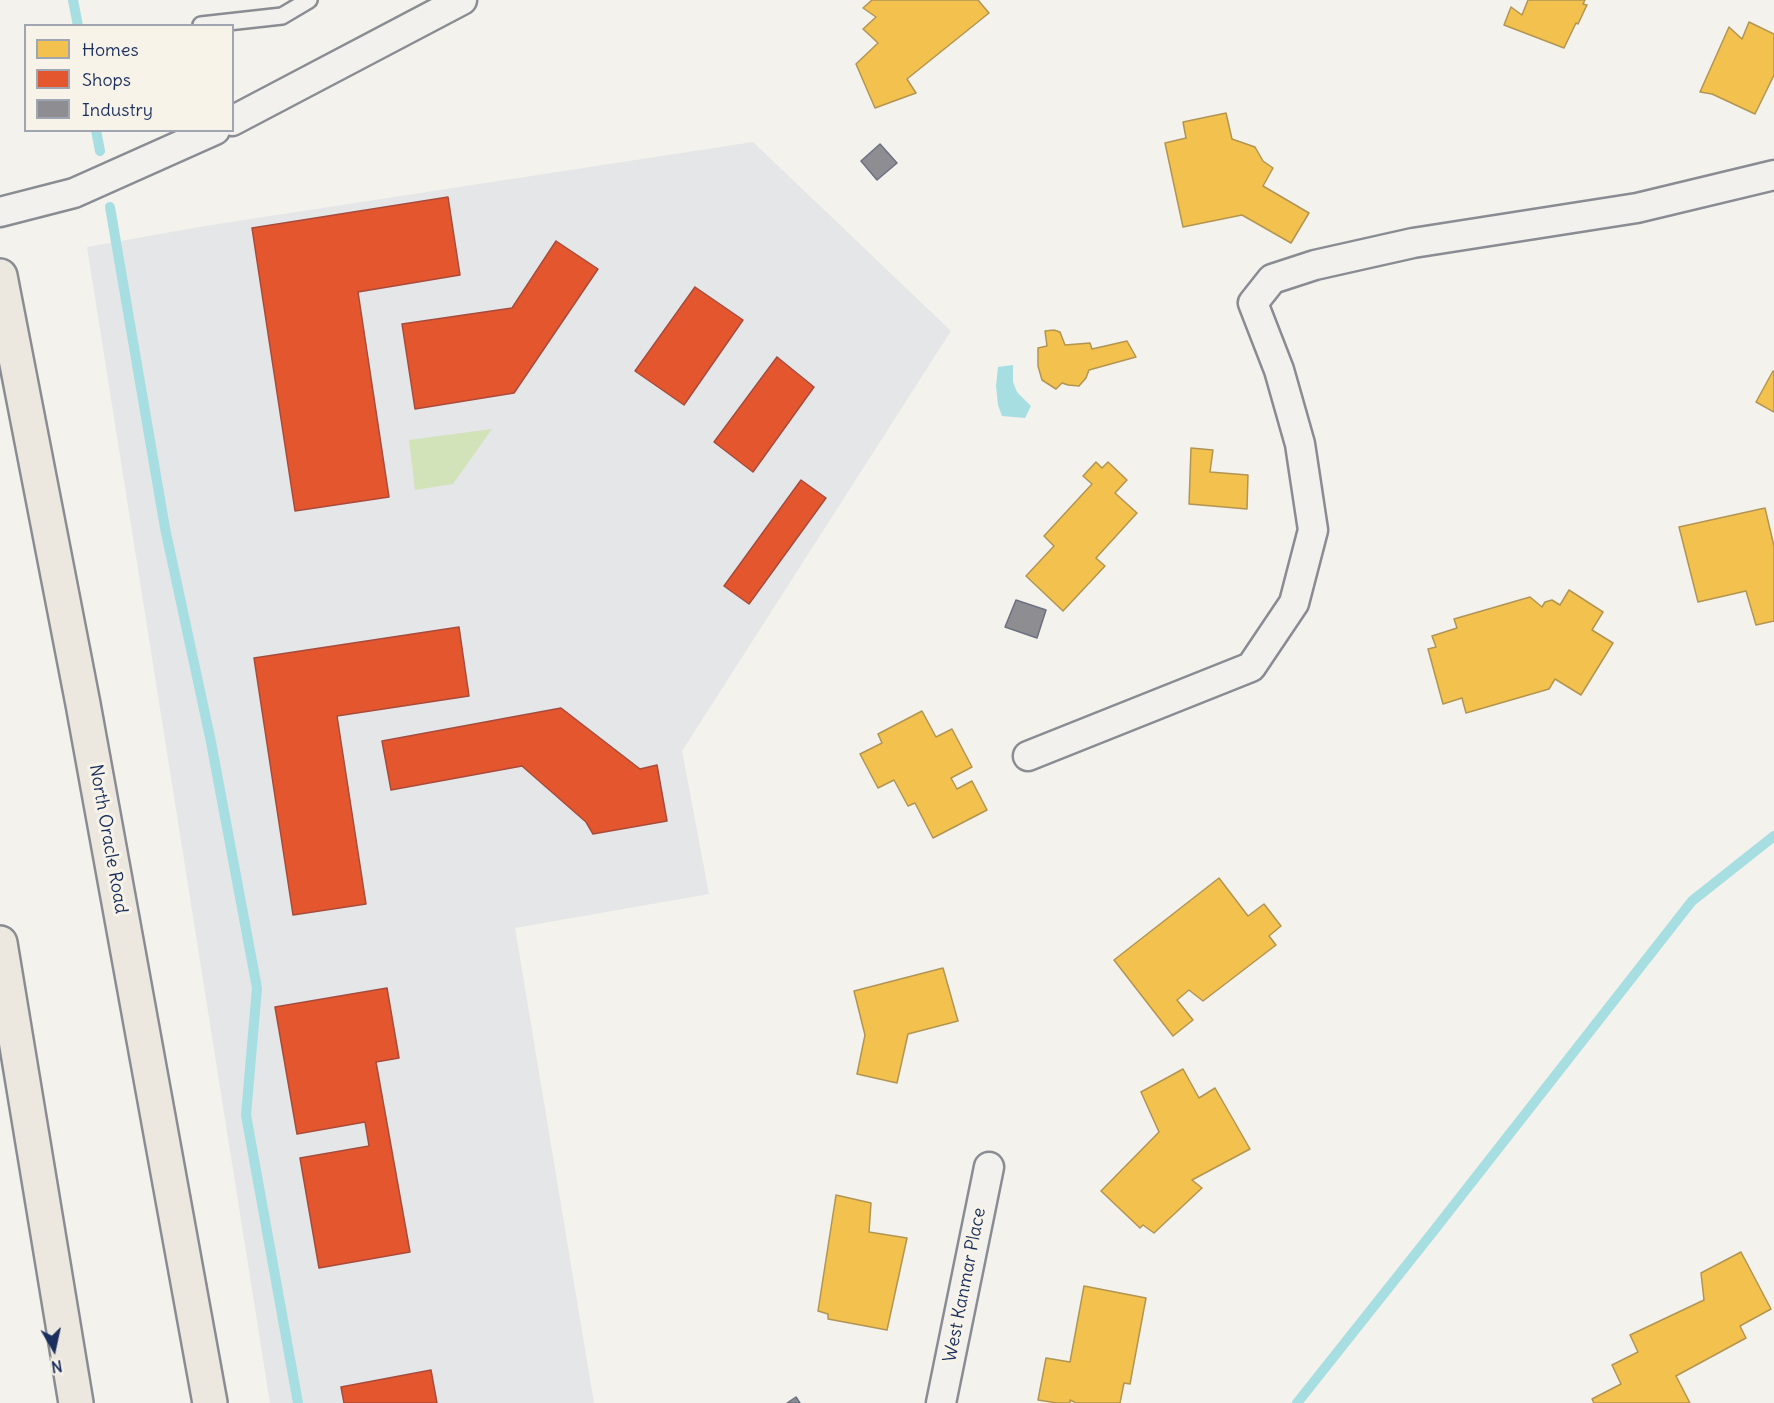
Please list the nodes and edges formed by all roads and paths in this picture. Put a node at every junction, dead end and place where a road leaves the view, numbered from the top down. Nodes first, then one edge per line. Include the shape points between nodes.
1 (309, 0) edge
2 (455, 2) edge
3 (210, 24) edge
4 (234, 120) edge
5 (211, 132) edge
6 (1774, 175) edge
7 (0, 212) edge
8 (0, 276) edge
9 (1028, 756) dead end
10 (0, 944) edge
11 (989, 1167) dead end
12 (76, 1403) edge
13 (210, 1403) edge
14 (941, 1403) edge

1 - 3 lane via 282,16
2 - 4 street
5 - 7 street via 74,193
6 - 9 street via 1637,208 1413,243 1272,279 1253,303 1279,370 1300,444 1312,531 1294,603 1251,667
8 - 13 highway, North Oracle Road via 83,704
10 - 12 highway
11 - 14 street, West Kanmar Place

